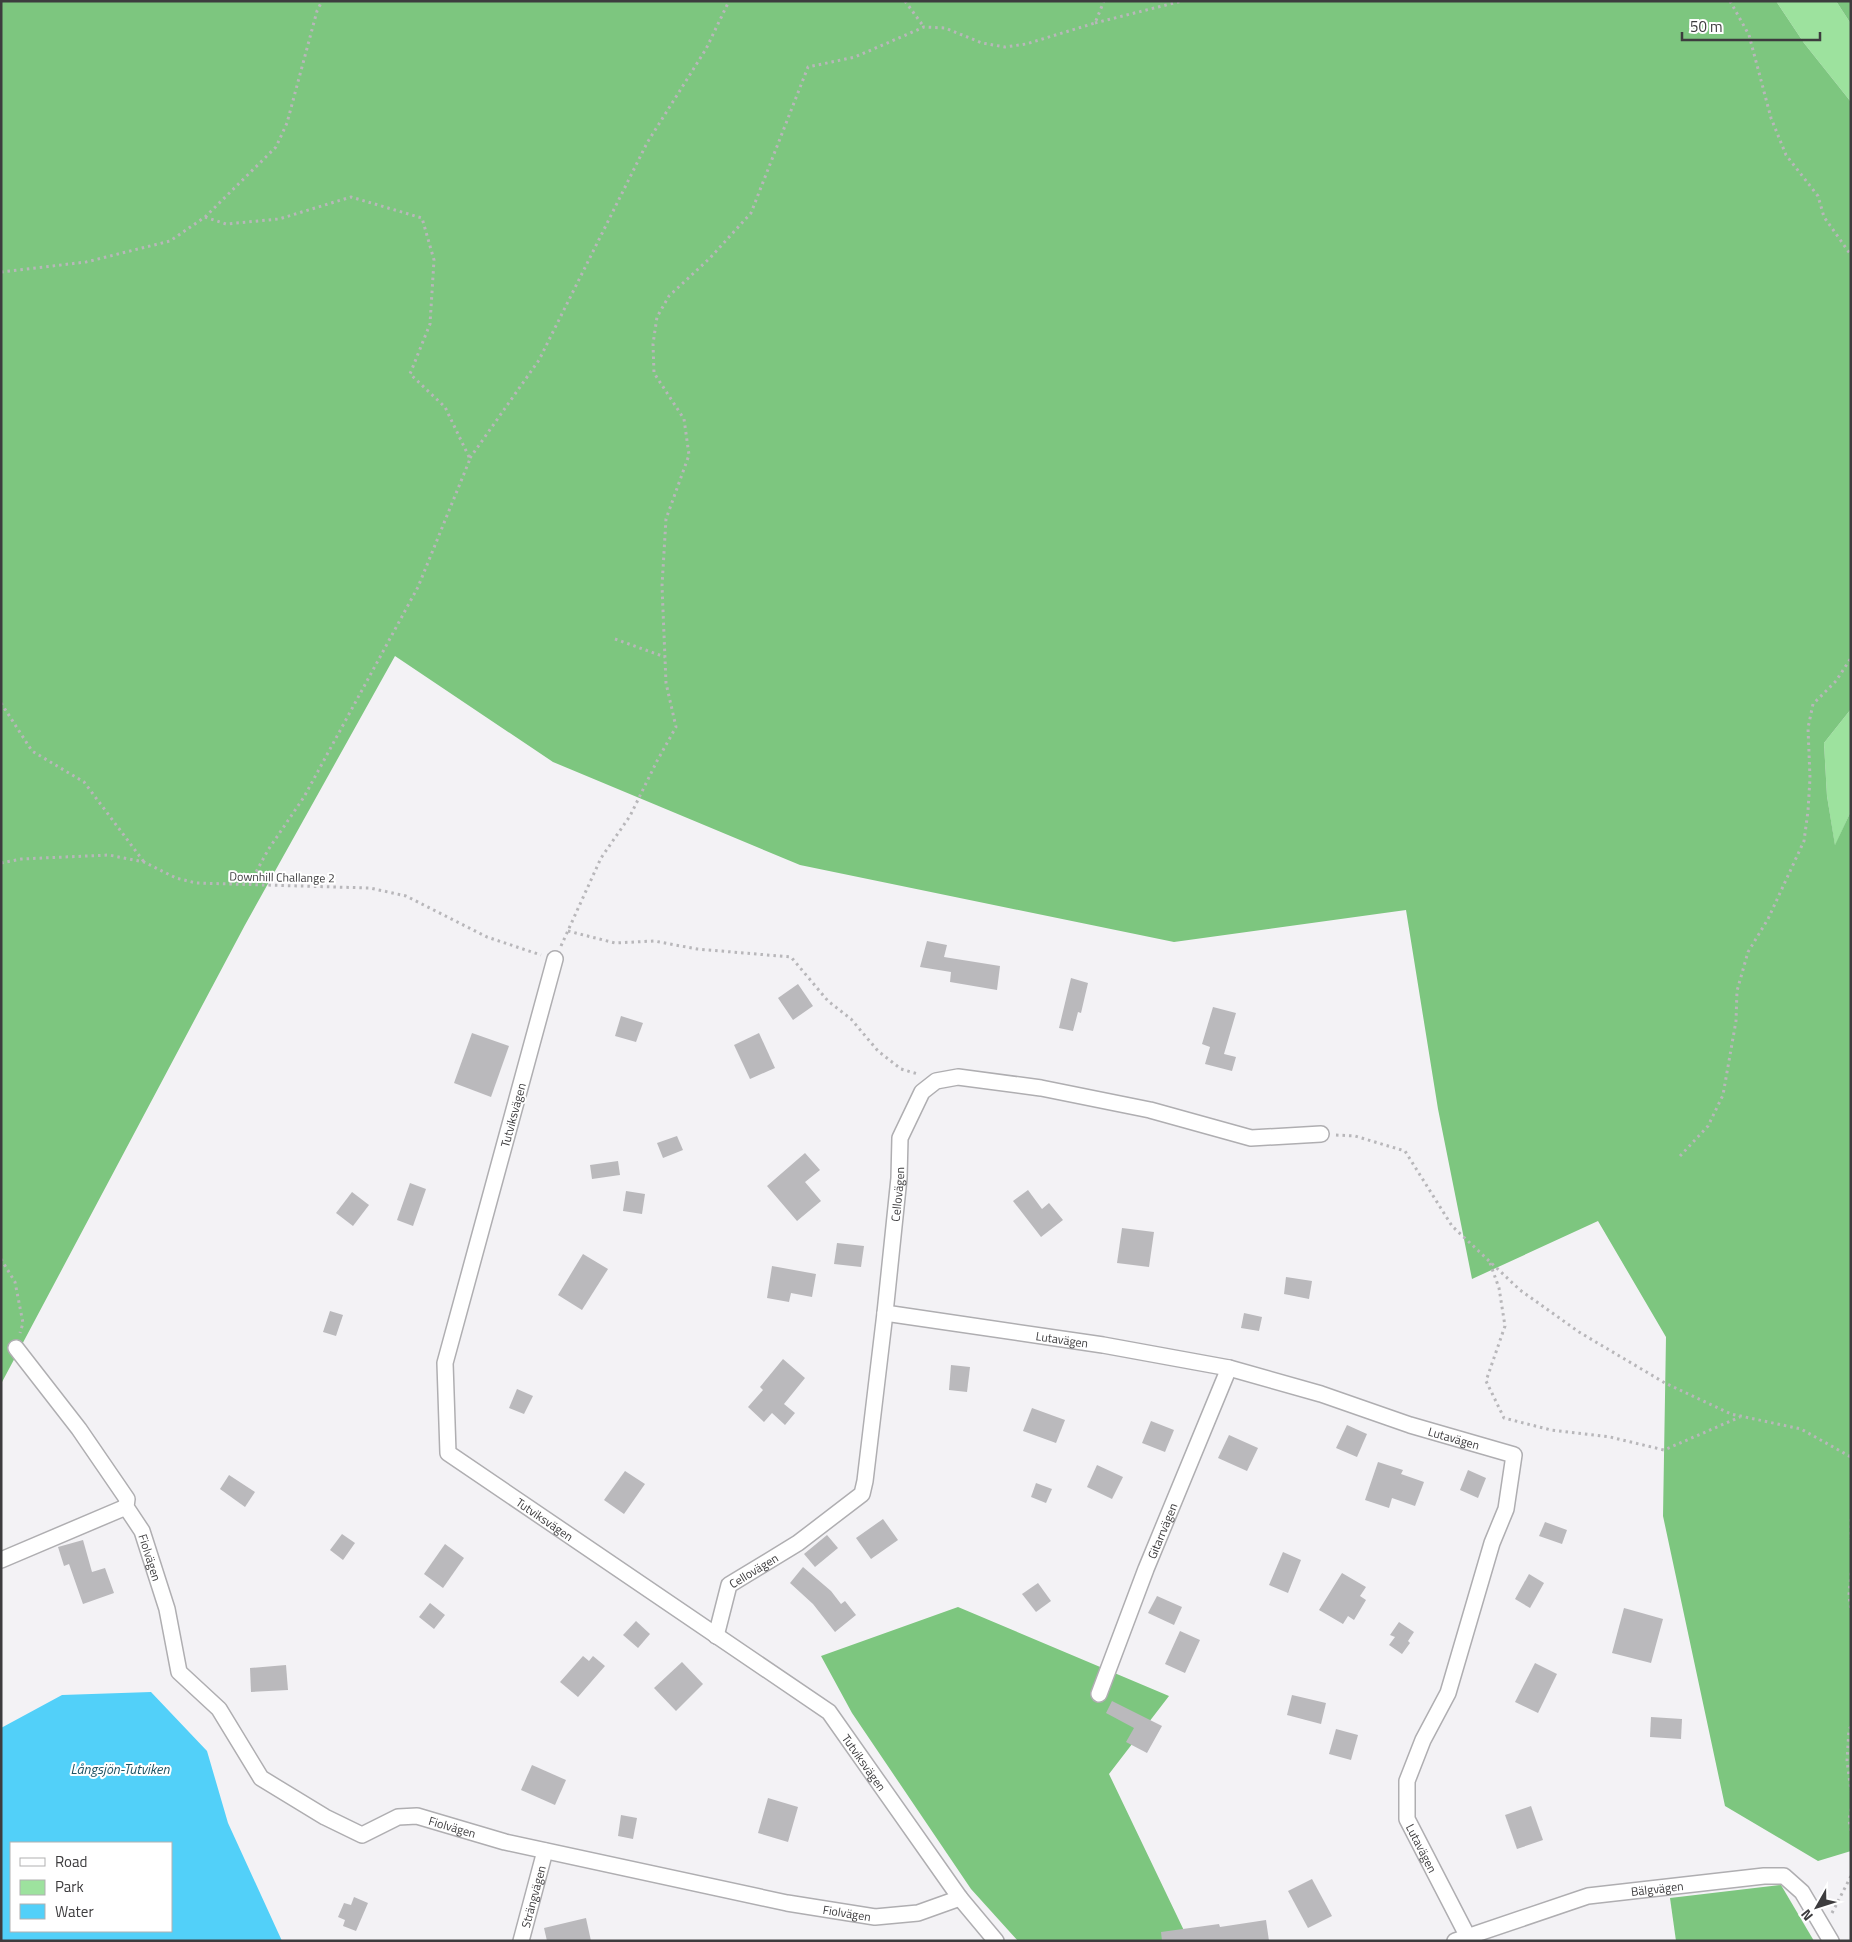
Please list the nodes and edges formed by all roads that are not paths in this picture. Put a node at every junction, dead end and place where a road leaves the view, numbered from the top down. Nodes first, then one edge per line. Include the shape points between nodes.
1 (555, 959) road end
2 (1321, 1134) road end
3 (885, 1313) junction
4 (16, 1348) road end
5 (1229, 1368) junction
6 (126, 1508) junction
7 (1, 1560) edge
8 (716, 1636) junction
9 (1099, 1694) dead end
10 (545, 1851) junction
11 (960, 1898) junction
12 (1464, 1939) edge
13 (521, 1941) edge
14 (996, 1941) edge
15 (1832, 1941) edge

1 - 8 street, Tutviksvägen via 445,1363 448,1453
2 - 3 street, Cellovägen via 1251,1138 1150,1110 1041,1088 958,1077 936,1081 922,1092 900,1138
3 - 5 street, Lutavägen via 1103,1345
3 - 8 street, Cellovägen via 862,1494 798,1543 729,1585
4 - 6 street, Fiolvägen via 78,1428 127,1499
5 - 9 street, Gitarrvägen via 1146,1569
5 - 12 street, Lutavägen via 1514,1455 1506,1509 1492,1544 1448,1693 1406,1780 1407,1819
6 - 7 street
6 - 10 street, Fiolvägen via 142,1531 167,1610 179,1672 219,1709 261,1778 325,1817 362,1835 398,1817 417,1816
8 - 11 street, Tutviksvägen via 829,1712
10 - 11 street, Fiolvägen via 787,1903 875,1917 918,1913
10 - 13 street, Strängvägen
11 - 14 street, Tutviksvägen
12 - 15 street, Bälgvägen via 1588,1896 1784,1876 1802,1892

